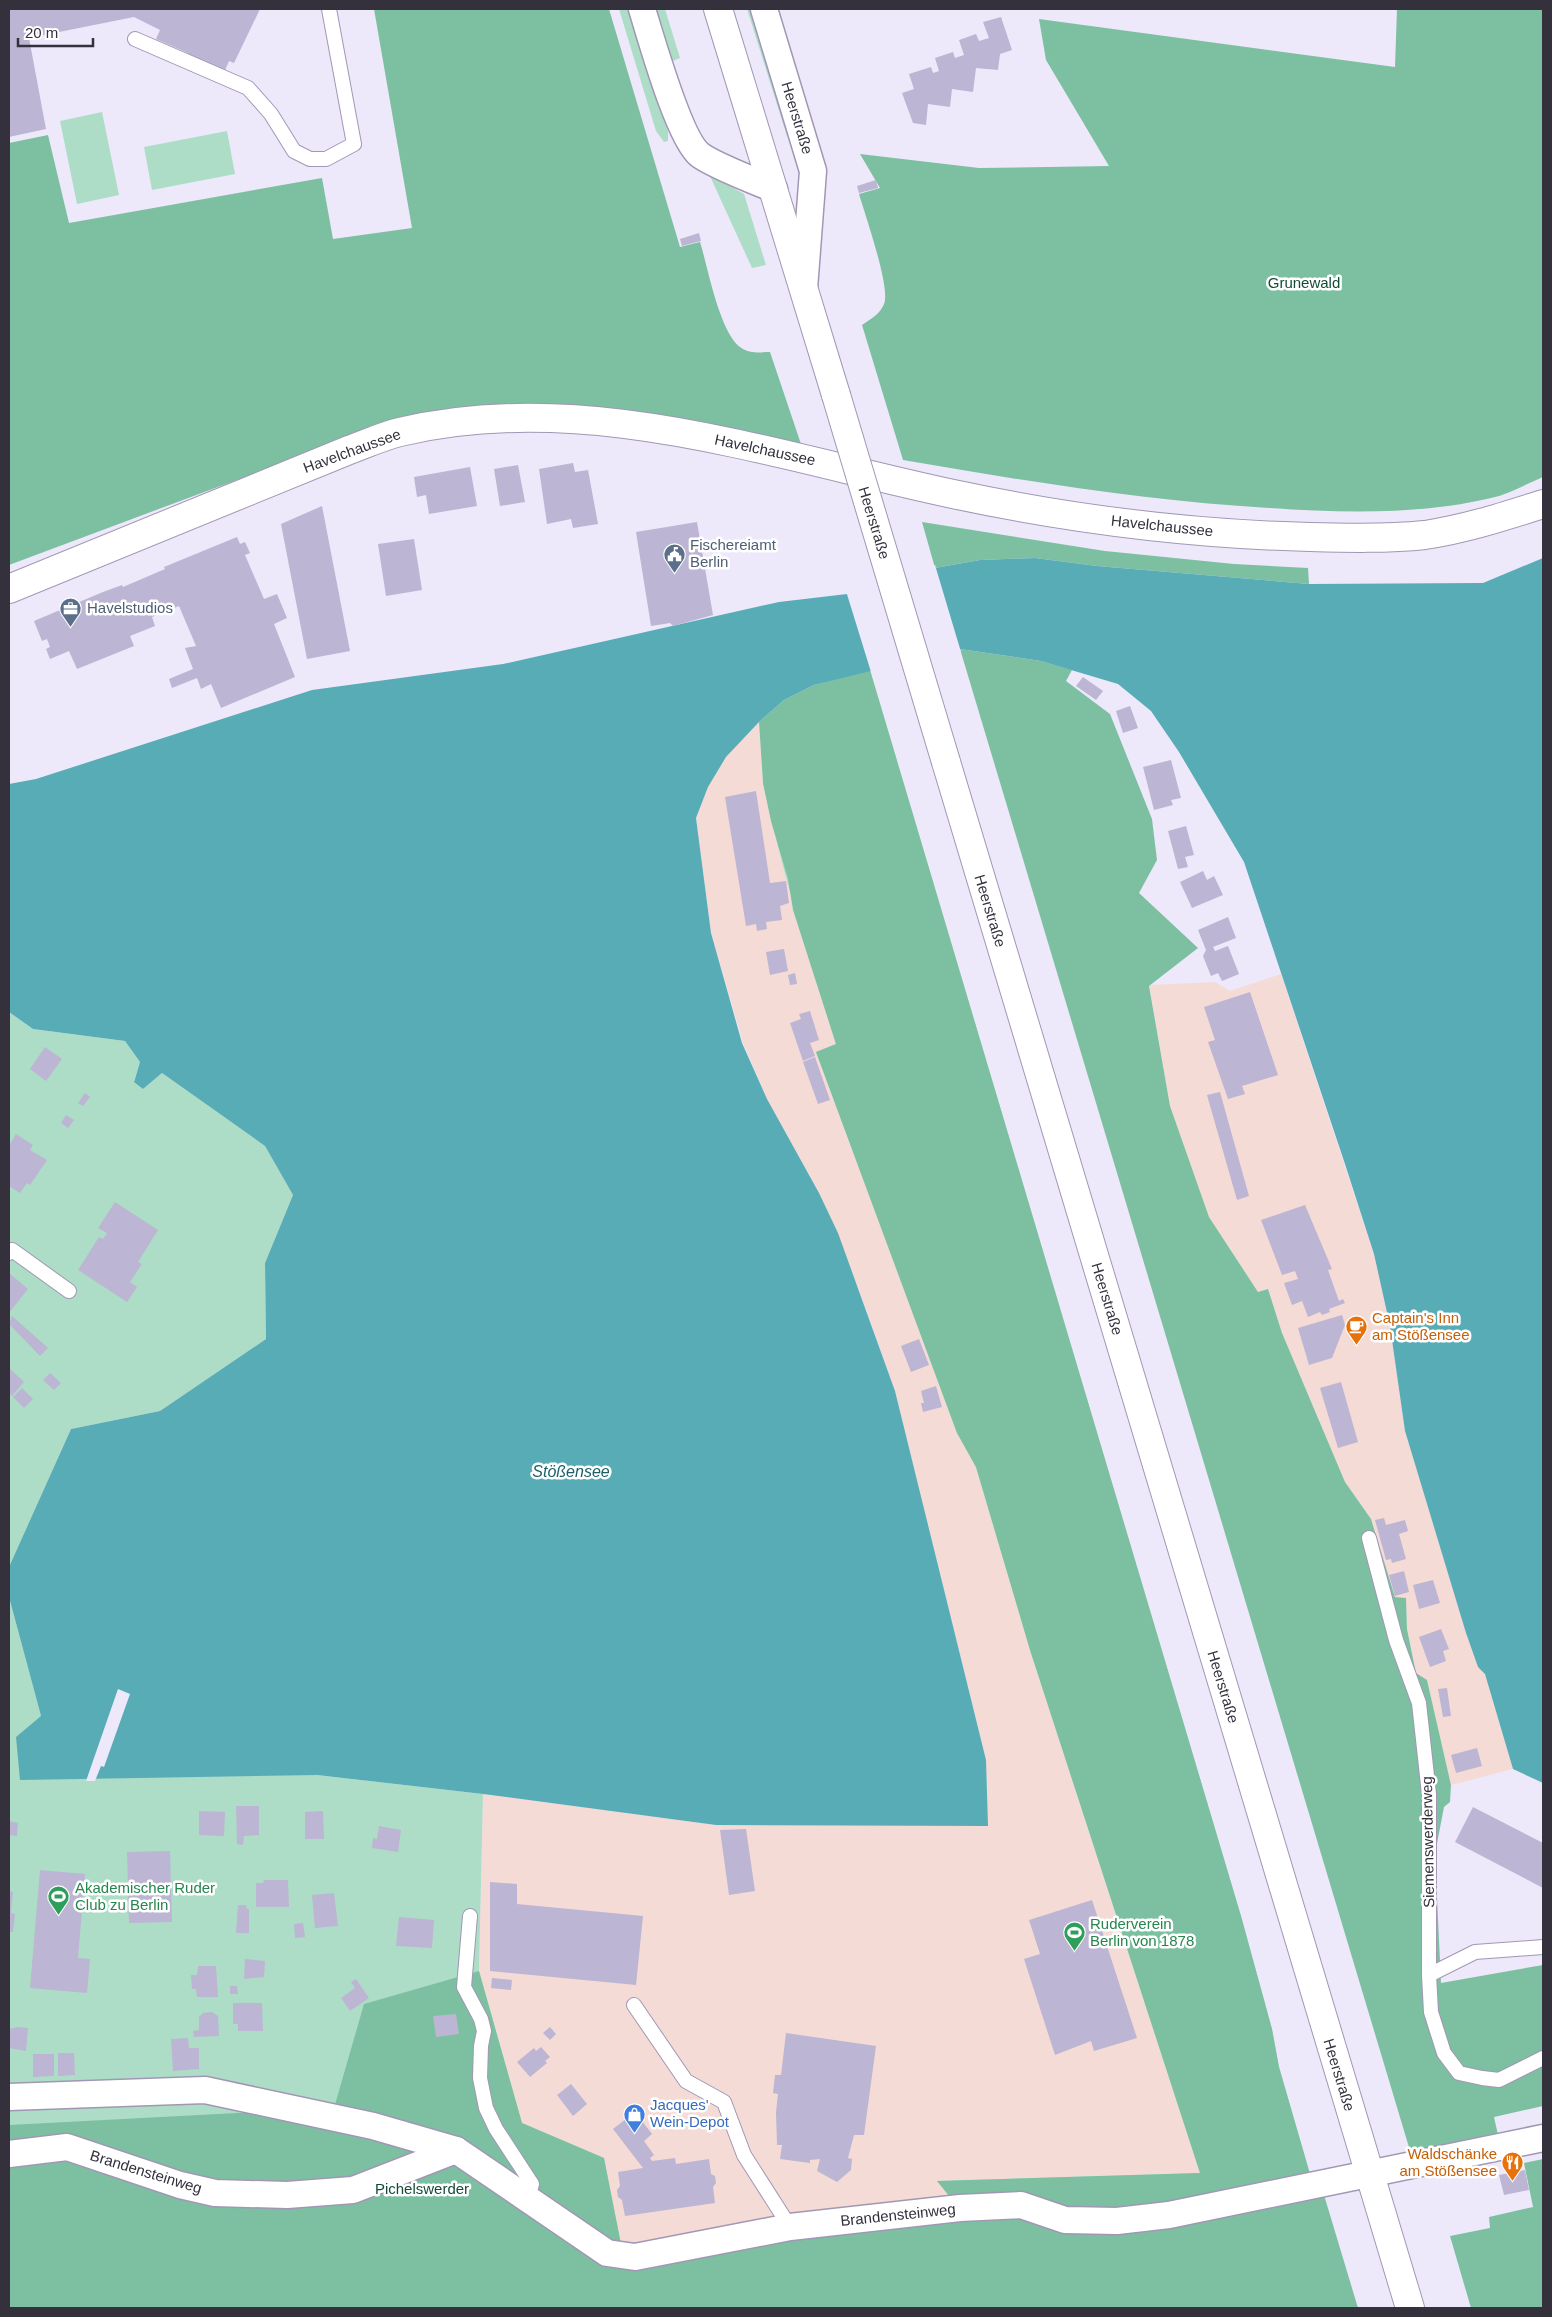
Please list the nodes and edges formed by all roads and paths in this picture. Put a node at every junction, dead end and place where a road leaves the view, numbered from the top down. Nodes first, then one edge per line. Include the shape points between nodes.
1 (329, 9) edge
2 (642, 9) edge
3 (718, 9) edge
4 (764, 9) edge
5 (135, 39) dead end
6 (774, 189) junction
7 (804, 289) junction
8 (1543, 504) edge
9 (9, 589) edge
10 (9, 1253) edge
11 (69, 1291) dead end
12 (1369, 1538) dead end
13 (470, 1916) dead end
14 (1543, 1947) edge
15 (1429, 1975) junction
16 (634, 2005) dead end
17 (1543, 2058) edge
18 (9, 2097) edge
19 (1543, 2138) edge
20 (456, 2150) junction
21 (9, 2154) edge
22 (1369, 2174) junction
23 (528, 2198) junction
24 (790, 2227) junction
25 (1410, 2308) edge

1 - 5 lane via 354,144 326,159 310,159 294,151 271,114 248,88
2 - 6 street via 689,144 701,156
3 - 6 main road, Heerstraße
4 - 7 street, Heerstraße via 813,171
6 - 7 main road, Heerstraße
7 - 22 main road, Heerstraße, bridge
8 - 9 main road, Havelchaussee via 1482,523 1425,535 1346,538 1262,536 1167,528 954,494 764,449 649,427 548,420 460,422 399,432 349,450
10 - 11 lane via 12,1250
12 - 15 lane, Siemenswerderweg via 1396,1640 1419,1703 1430,1794
13 - 23 lane via 464,1987 482,2019 480,2078 486,2108 532,2184
14 - 15 lane via 1475,1952
15 - 17 lane, Siemenswerderweg via 1431,2012 1444,2053 1460,2073 1499,2080
16 - 24 lane via 686,2081 724,2102 744,2155
18 - 20 street, Brandensteinweg via 205,2090 372,2126
19 - 22 street
20 - 21 street, Brandensteinweg via 353,2190 287,2195 215,2193 180,2185 68,2147
20 - 23 street, Brandensteinweg
22 - 24 street, Brandensteinweg via 1169,2215 1117,2221 1065,2220 1021,2205 952,2209
22 - 25 main road, Heerstraße
23 - 24 street, Brandensteinweg via 606,2253 635,2257

